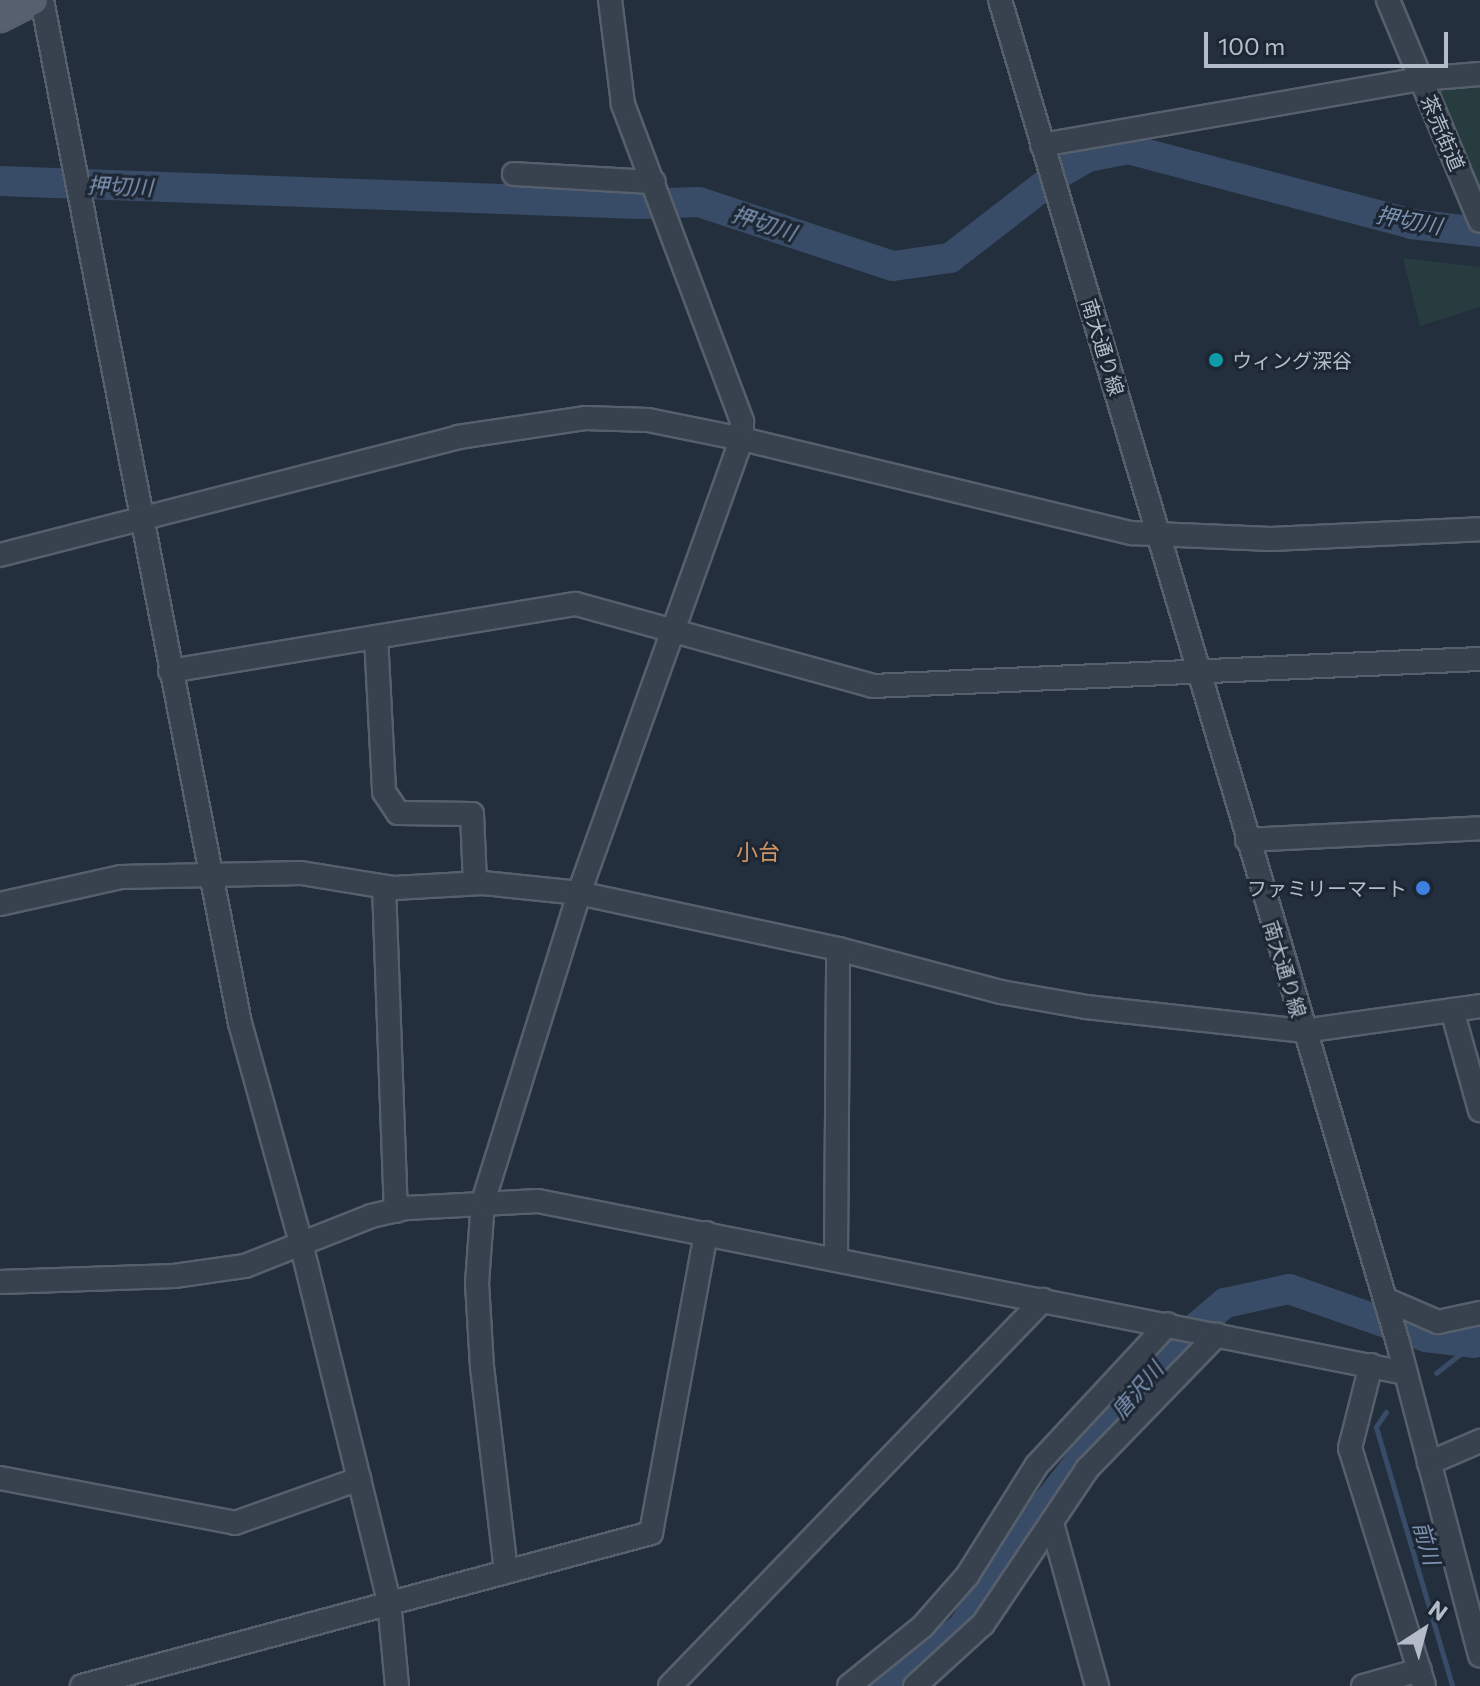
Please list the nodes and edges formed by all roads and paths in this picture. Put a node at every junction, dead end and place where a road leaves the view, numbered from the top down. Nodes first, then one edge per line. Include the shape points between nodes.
1 (33, 0) edge
2 (42, 0) edge
3 (610, 0) edge
4 (1000, 0) edge
5 (1388, 0) edge
6 (0, 17) edge
7 (1480, 74) edge
8 (1420, 79) junction
9 (1045, 155) junction
10 (514, 174) dead end
11 (656, 187) junction
12 (1478, 213) edge
13 (742, 439) junction
14 (141, 519) junction
15 (1480, 529) edge
16 (1159, 534) junction
17 (0, 555) edge
18 (672, 627) junction
19 (376, 637) junction
20 (1480, 659) edge
21 (1198, 670) junction
22 (170, 671) junction
23 (1480, 828) edge
24 (1247, 840) junction
25 (211, 875) junction
26 (475, 883) junction
27 (384, 887) junction
28 (579, 893) junction
29 (0, 904) edge
30 (838, 949) junction
31 (1480, 1006) edge
32 (1452, 1010) junction
33 (1303, 1031) junction
34 (1480, 1110) edge
35 (483, 1202) junction
36 (396, 1211) junction
37 (706, 1233) junction
38 (301, 1243) junction
39 (836, 1257) junction
40 (0, 1282) edge
41 (1043, 1300) junction
42 (1386, 1305) junction
43 (1480, 1313) edge
44 (1173, 1325) junction
45 (1214, 1334) junction
46 (1371, 1365) junction
47 (1405, 1373) junction
48 (1480, 1441) edge
49 (1429, 1463) junction
50 (0, 1478) edge
51 (359, 1479) junction
52 (1053, 1527) junction
53 (506, 1571) junction
54 (389, 1601) junction
55 (1480, 1655) edge
56 (1422, 1678) edge
57 (82, 1686) edge
58 (397, 1686) edge
59 (670, 1686) edge
60 (849, 1686) edge
61 (915, 1686) edge
62 (1097, 1686) edge
63 (1363, 1686) edge

1 - 6 main road
2 - 14 street
3 - 11 street via 623,104
4 - 9 street
5 - 8 street, 茶売街道
7 - 8 street
8 - 9 street
8 - 12 street, 茶売街道
9 - 16 street, 南大通り線
10 - 11 street
11 - 13 street via 742,421
13 - 14 street via 648,420 531,422
13 - 16 street via 1132,533
13 - 18 street
14 - 17 street
14 - 22 street
15 - 16 street via 1271,539
16 - 21 street, 南大通り線
18 - 19 street via 576,604
18 - 21 street via 873,686
18 - 28 street
19 - 22 street
19 - 26 street via 384,792 398,813 472,814
20 - 21 street
21 - 24 street, 南大通り線
22 - 25 street
23 - 24 street
24 - 33 street, 南大通り線
25 - 27 street via 301,873
25 - 29 street via 121,877
25 - 38 street via 240,1023
26 - 27 street
26 - 28 street
27 - 36 street
28 - 30 street
28 - 35 street
30 - 33 street via 1043,1000
30 - 39 street
31 - 32 street
32 - 33 street
32 - 34 street
33 - 42 street, 南大通り線
35 - 36 street
35 - 37 street via 538,1201
35 - 53 street via 477,1283 481,1353
36 - 38 street via 349,1221
37 - 39 street
37 - 53 street via 651,1533
38 - 40 street via 245,1266 174,1276
38 - 51 street
39 - 41 street
41 - 44 street
41 - 59 street
42 - 43 street via 1438,1322
42 - 47 street, 南大通り線
44 - 45 street
44 - 60 street via 1037,1465 967,1576 932,1616
45 - 46 street
45 - 52 street via 1087,1469
46 - 47 street
46 - 56 street via 1350,1448
47 - 49 street, 南大通り線
48 - 49 street
49 - 55 street, 南大通り線
50 - 51 street via 235,1523
51 - 54 street
52 - 61 street via 983,1624
52 - 62 street
53 - 54 street
54 - 57 street
54 - 58 street
56 - 63 street

